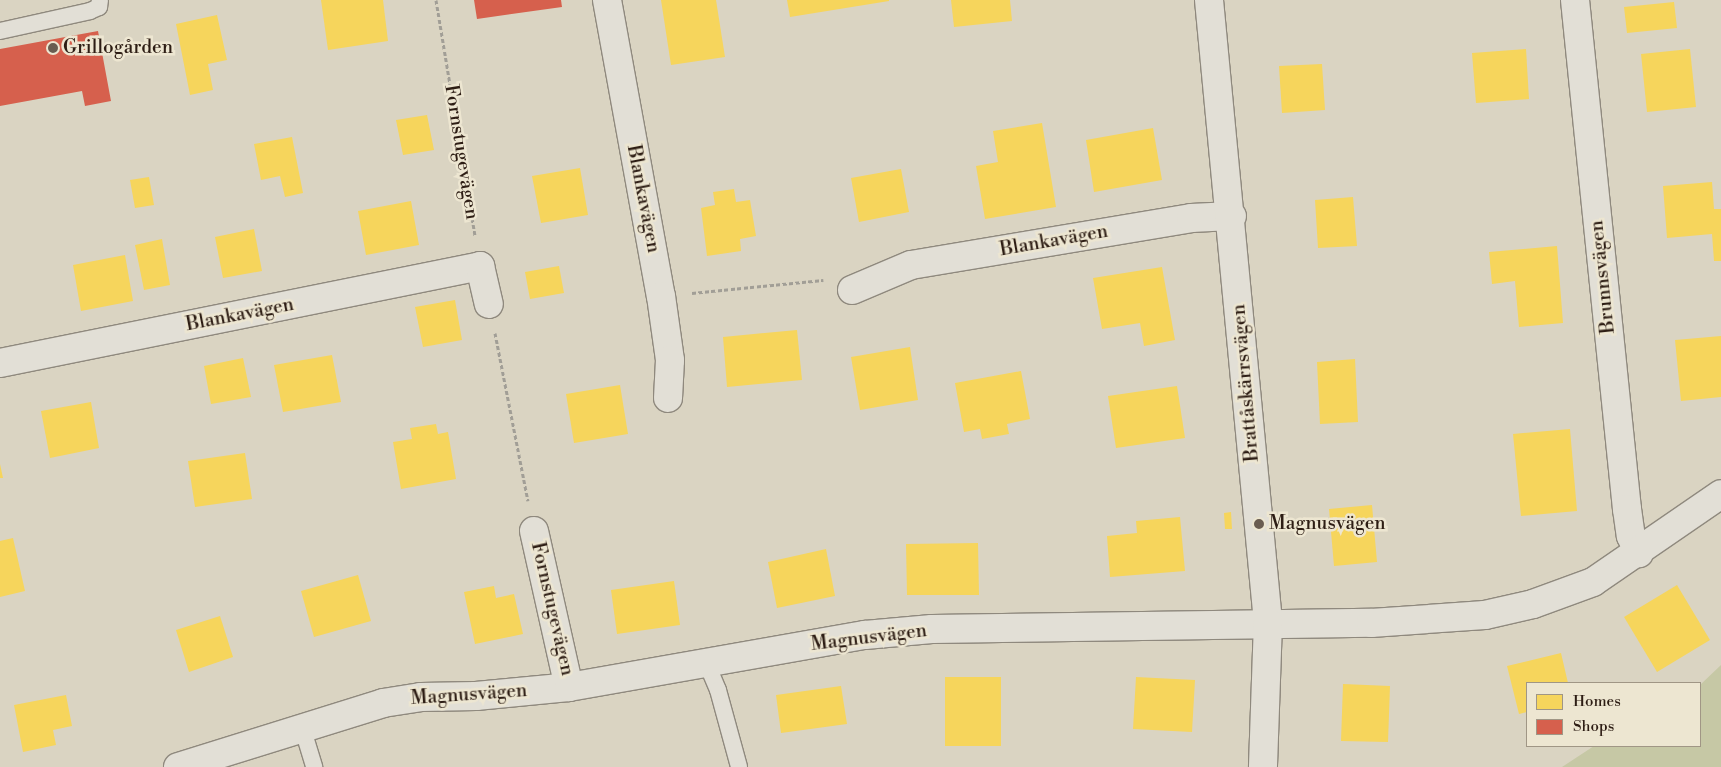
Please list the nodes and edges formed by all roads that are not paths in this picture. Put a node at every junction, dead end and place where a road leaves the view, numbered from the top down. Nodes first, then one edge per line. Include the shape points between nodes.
1 (100, 0) edge
2 (607, 0) edge
3 (1210, 0) edge
4 (1575, 0) edge
5 (0, 31) edge
6 (1232, 216) junction
7 (852, 290) road end
8 (489, 304) road end
9 (0, 363) edge
10 (668, 398) dead end
11 (1721, 494) edge
12 (534, 531) road end
13 (1639, 553) junction
14 (1268, 622) junction
15 (707, 664) junction
16 (569, 687) junction
17 (303, 730) junction
18 (178, 767) edge
19 (314, 767) edge
20 (739, 767) edge
21 (1263, 767) edge

1 - 5 lane via 99,7 90,11
2 - 10 street, Blankavägen via 661,296 670,360
3 - 6 street, Brattåskärrsvägen
4 - 13 street, Brunnsvägen via 1626,509
6 - 7 street, Blankavägen via 1191,218 911,265
6 - 14 street, Brattåskärrsvägen
8 - 9 street, Blankavägen via 480,266
11 - 13 street, Magnusvägen
12 - 16 street, Fornstugevägen
13 - 14 street, Magnusvägen via 1593,582 1564,594 1485,615 1371,623
14 - 15 street, Magnusvägen via 932,629 865,635
14 - 21 street, Brattåskärrsvägen
15 - 16 street, Magnusvägen
15 - 20 lane via 718,690
16 - 17 street, Magnusvägen via 476,696 421,696 383,703
17 - 18 street, Magnusvägen
17 - 19 lane

